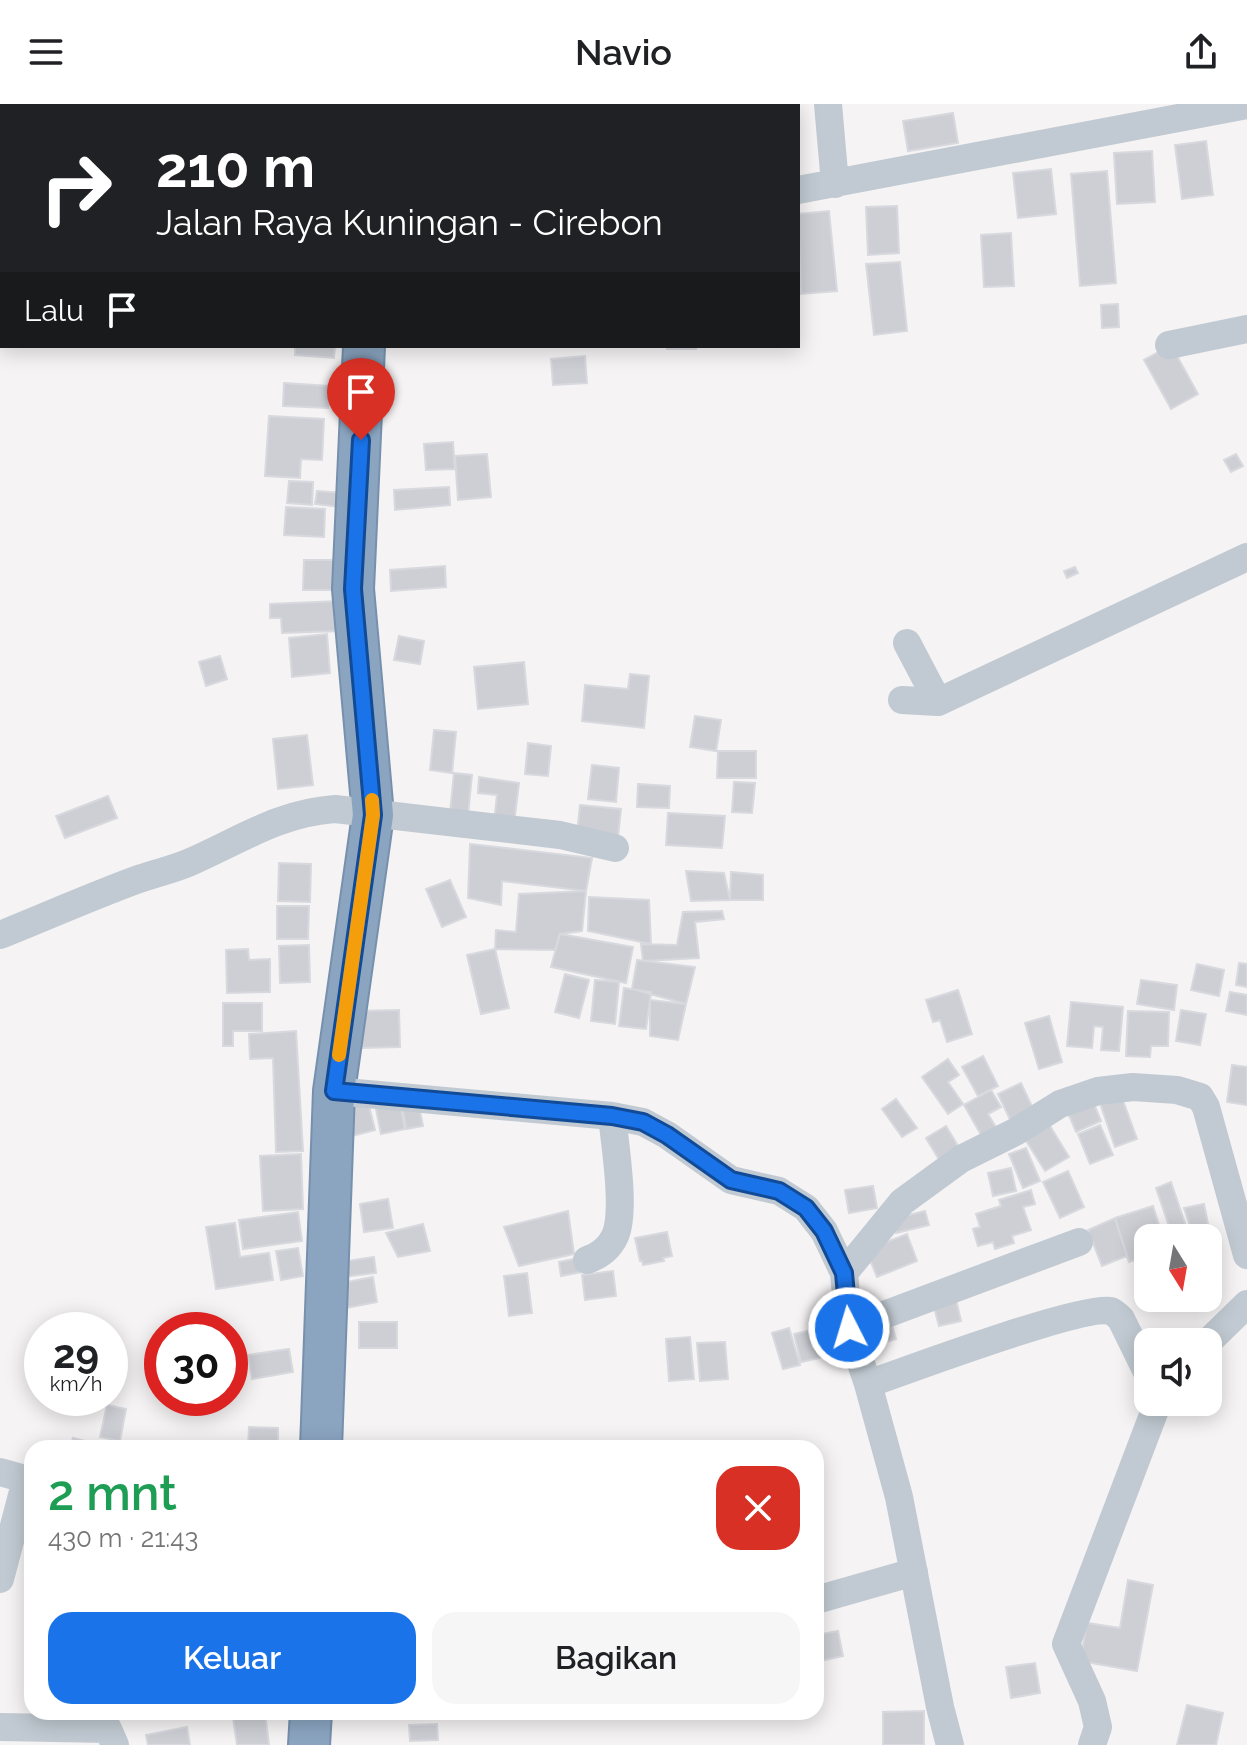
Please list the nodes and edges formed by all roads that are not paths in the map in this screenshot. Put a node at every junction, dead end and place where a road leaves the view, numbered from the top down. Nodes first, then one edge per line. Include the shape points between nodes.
1 (828, 104) edge
2 (1247, 105) edge
3 (835, 184) junction
4 (800, 190) edge
5 (1244, 337) edge
6 (1169, 345) dead end
7 (364, 348) edge
8 (1247, 557) edge
9 (907, 643) dead end
10 (902, 700) dead end
11 (938, 702) junction
12 (373, 815) junction
13 (615, 848) dead end
14 (0, 935) edge
15 (334, 1091) junction
16 (612, 1116) junction
17 (1079, 1242) dead end
18 (1247, 1255) edge
19 (587, 1260) dead end
20 (844, 1273) junction
21 (1247, 1304) edge
22 (849, 1328) junction
23 (1222, 1328) edge
24 (1134, 1345) edge
25 (868, 1384) junction
26 (1153, 1416) edge
27 (321, 1440) edge
28 (19, 1478) edge
29 (914, 1572) junction
30 (0, 1579) edge
31 (824, 1598) edge
32 (311, 1720) edge
33 (0, 1727) edge
34 (115, 1745) edge
35 (309, 1745) edge
36 (950, 1745) edge
37 (1092, 1745) edge

1 - 3 street
2 - 3 street
3 - 4 street
5 - 6 street
7 - 12 highway via 353,589
8 - 11 street
9 - 11 street
10 - 11 street
12 - 13 street via 560,835
12 - 14 street via 335,809 298,813 188,863
12 - 15 highway
15 - 16 street
15 - 27 highway
16 - 19 street via 619,1203 616,1234 607,1249
16 - 20 street via 643,1122 731,1180 779,1191 806,1208
17 - 22 street
18 - 20 street via 1200,1097 1133,1087 1098,1091 1060,1104 961,1159 902,1202
20 - 22 street
21 - 23 street
22 - 25 street
24 - 25 street via 1115,1313 1086,1313
25 - 29 street
26 - 37 street via 1066,1644 1092,1701 1098,1727
28 - 30 street
29 - 31 street
29 - 36 street
32 - 35 highway
33 - 34 street via 108,1729

